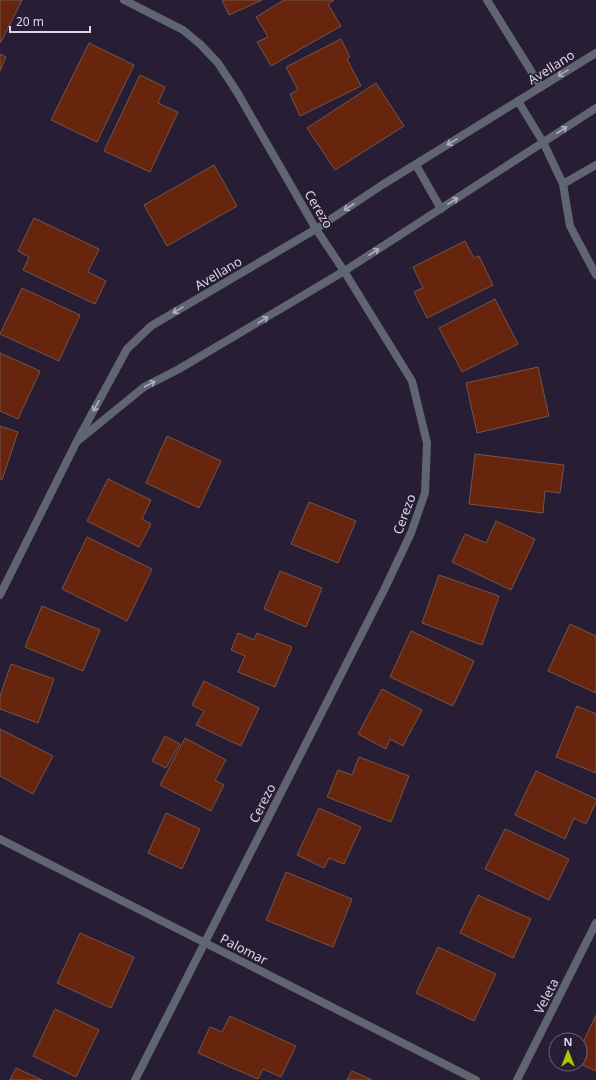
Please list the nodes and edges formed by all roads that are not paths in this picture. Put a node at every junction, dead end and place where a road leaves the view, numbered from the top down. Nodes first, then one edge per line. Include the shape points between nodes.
1 (124, 0) edge
2 (487, 0) edge
3 (596, 53) edge
4 (541, 87) junction
5 (518, 100) junction
6 (596, 108) edge
7 (544, 142) junction
8 (416, 164) junction
9 (596, 165) edge
10 (563, 184) junction
11 (441, 209) junction
12 (316, 229) junction
13 (344, 271) junction
14 (596, 275) edge
15 (76, 443) junction
16 (0, 595) edge
17 (0, 839) edge
18 (596, 922) edge
19 (204, 942) junction
20 (135, 1080) edge
21 (476, 1080) edge
22 (517, 1080) edge

1 - 12 street, Cerezo via 183,30 218,63 238,92
2 - 4 street
3 -> 4 street, Avellano
4 - 5 street, Avellano
5 - 7 street
5 -> 8 street, Avellano
7 -> 6 street, Avellano
7 - 10 street
11 -> 7 street, Avellano
8 - 11 street
8 -> 12 street, Avellano
9 - 10 street
10 - 14 street via 570,226
13 -> 11 street, Avellano
12 - 13 street, Cerezo
12 -> 15 street, Avellano via 151,326 127,349
15 -> 13 street, Avellano via 144,387
13 - 19 street, Cerezo via 412,381 427,443 425,493 412,533 384,590
15 - 16 street, Avellano
17 - 19 street, Palomar
18 - 22 street, Veleta
19 - 20 street, Cerezo
19 - 21 street, Palomar

